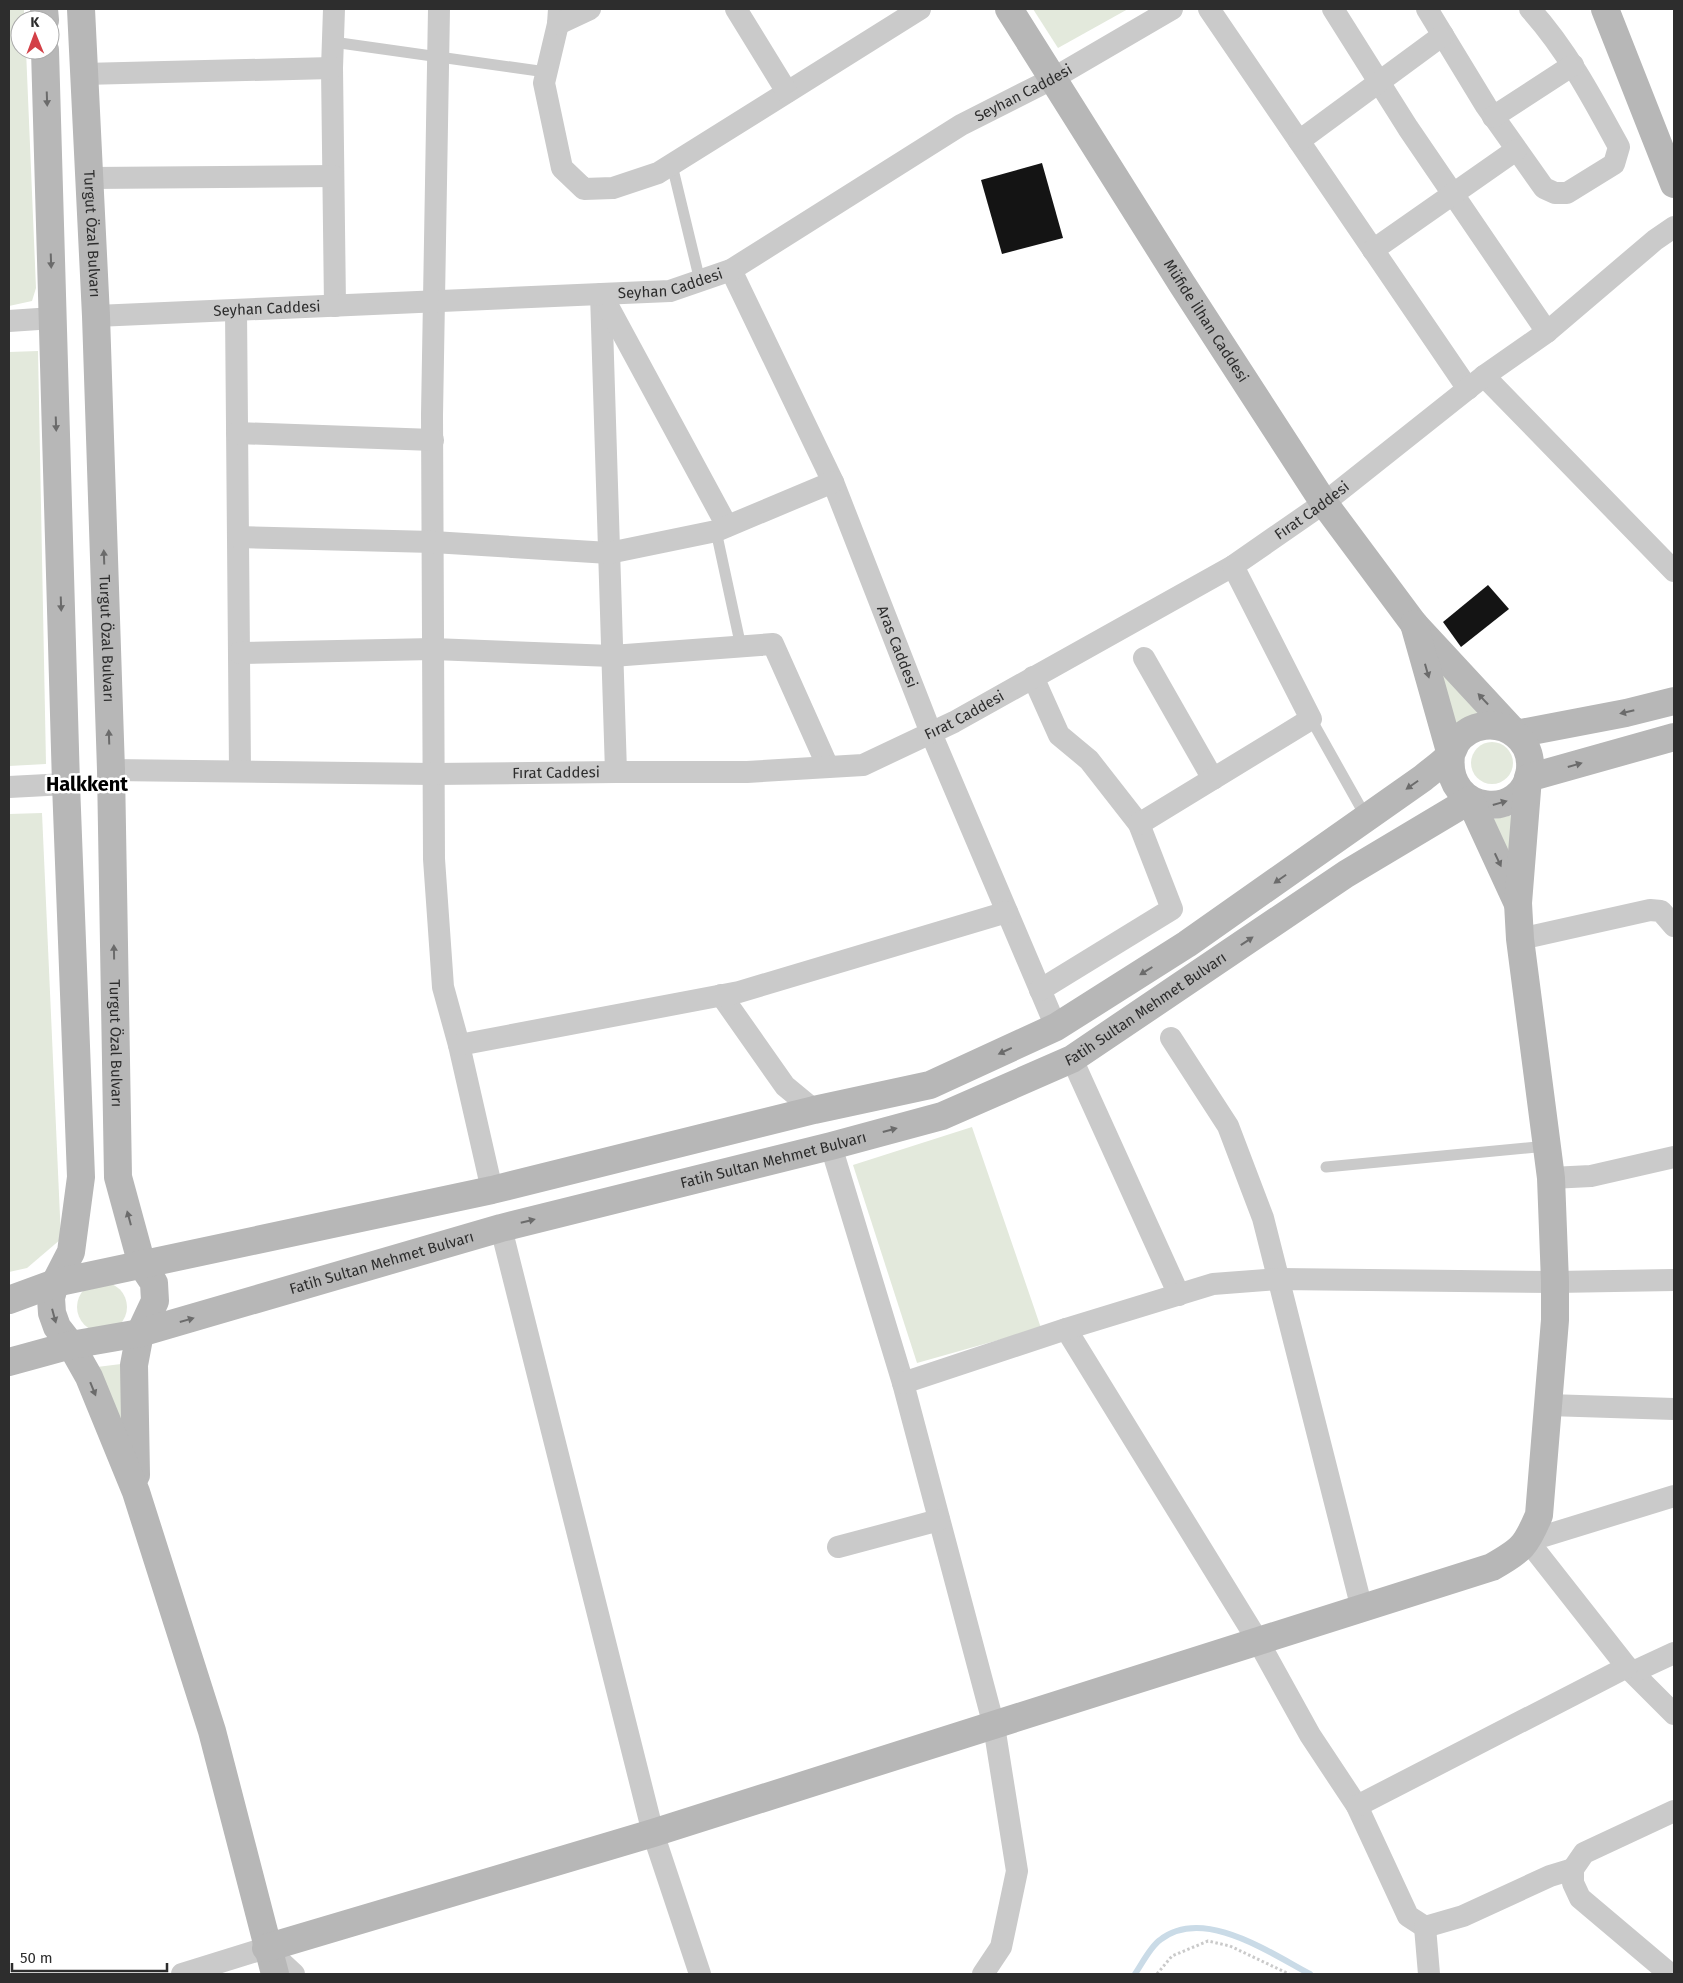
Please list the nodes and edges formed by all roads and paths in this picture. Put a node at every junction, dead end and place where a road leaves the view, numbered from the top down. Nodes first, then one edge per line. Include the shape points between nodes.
1 (80, 9) edge
2 (334, 9) edge
3 (439, 9) edge
4 (590, 9) edge
5 (736, 9) edge
6 (920, 9) edge
7 (1009, 9) edge
8 (1172, 9) edge
9 (1209, 9) edge
10 (1332, 9) edge
11 (1427, 9) edge
12 (1530, 9) edge
13 (1605, 9) edge
14 (558, 17) edge
15 (1443, 35) junction
16 (333, 42) junction
17 (438, 57) junction
18 (45, 60) edge
19 (1573, 66) junction
20 (332, 68) junction
21 (546, 72) junction
22 (83, 74) junction
23 (1052, 79) junction
24 (1378, 81) junction
25 (787, 92) junction
26 (1493, 117) junction
27 (1299, 141) junction
28 (1516, 150) junction
29 (672, 165) junction
30 (333, 176) junction
31 (90, 178) junction
32 (1674, 184) edge
33 (1452, 193) junction
34 (1674, 227) edge
35 (1373, 250) junction
36 (731, 270) junction
37 (700, 281) junction
38 (601, 294) junction
39 (434, 302) junction
40 (334, 306) junction
41 (236, 310) junction
42 (96, 316) junction
43 (53, 318) junction
44 (9, 321) edge
45 (1547, 332) junction
46 (1476, 383) junction
47 (237, 433) junction
48 (433, 440) junction
49 (833, 482) junction
50 (1324, 502) junction
51 (722, 529) junction
52 (238, 537) junction
53 (433, 542) junction
54 (609, 553) junction
55 (1233, 566) junction
56 (1674, 571) edge
57 (1414, 624) junction
58 (741, 647) junction
59 (433, 649) junction
60 (239, 653) junction
61 (612, 656) junction
62 (1144, 658) dead end
63 (1033, 676) junction
64 (1674, 701) edge
65 (1311, 719) junction
66 (931, 733) junction
67 (1516, 734) junction
68 (1674, 737) edge
69 (1451, 755) junction
70 (828, 767) junction
71 (110, 770) junction
72 (240, 772) junction
73 (616, 772) junction
74 (434, 774) junction
75 (1528, 778) junction
76 (1213, 779) junction
77 (66, 784) junction
78 (9, 786) edge
79 (1470, 800) junction
80 (1366, 817) junction
81 (1139, 824) junction
82 (1518, 903) junction
83 (1007, 912) junction
84 (1674, 926) edge
85 (1520, 939) junction
86 (1040, 990) junction
87 (721, 995) junction
88 (1056, 1027) junction
89 (1172, 1038) dead end
90 (459, 1045) junction
91 (1072, 1059) junction
92 (814, 1110) junction
93 (831, 1146) junction
94 (1547, 1146) junction
95 (1674, 1157) edge
96 (1326, 1167) dead end
97 (1551, 1178) junction
98 (492, 1190) junction
99 (501, 1228) junction
100 (142, 1265) junction
101 (1279, 1279) junction
102 (1674, 1280) edge
103 (1555, 1282) junction
104 (55, 1283) junction
105 (1179, 1294) junction
106 (9, 1300) edge
107 (1066, 1329) junction
108 (140, 1333) junction
109 (71, 1345) junction
110 (9, 1362) edge
111 (903, 1383) junction
112 (1548, 1404) junction
113 (1674, 1409) edge
114 (136, 1492) junction
115 (1674, 1496) edge
116 (939, 1520) junction
117 (1528, 1540) junction
118 (838, 1547) dead end
119 (1362, 1609) junction
120 (1258, 1641) junction
121 (1674, 1653) edge
122 (1630, 1670) junction
123 (1674, 1714) edge
124 (994, 1726) junction
125 (1356, 1806) junction
126 (1674, 1811) edge
127 (653, 1833) junction
128 (1573, 1869) junction
129 (1425, 1927) junction
130 (266, 1948) junction
131 (182, 1974) edge
132 (275, 1974) edge
133 (294, 1974) edge
134 (700, 1974) edge
135 (983, 1974) edge
136 (1157, 1974) edge
137 (1289, 1974) edge
138 (1429, 1974) edge
139 (1670, 1974) edge

1 - 22 street, Turgut Özal Bulvarı
2 - 16 street
3 - 17 street
4 - 14 street
5 - 25 street
6 - 25 street
7 - 23 street, Müfide İlhan Caddesi
8 - 23 street, Seyhan Caddesi
9 - 27 street
10 - 24 street
11 - 15 street
12 - 19 street via 1551,32
13 - 32 street
14 - 21 street
15 - 24 street
15 - 26 street
16 - 17 lane
16 - 20 street
17 - 21 lane
17 - 39 street
18 -> 43 street
19 - 26 street
19 - 28 street via 1619,148 1614,164 1567,193 1555,193 1544,188
20 - 22 street
20 - 30 street
21 - 29 street via 544,83 562,168 584,189 613,188
22 - 31 street, Turgut Özal Bulvarı
23 - 36 street, Seyhan Caddesi via 961,125
23 - 50 street, Müfide İlhan Caddesi
24 - 27 street
24 - 33 street
25 - 29 street
26 - 28 street
27 - 35 street
28 - 33 street
29 - 37 lane
30 - 31 street
30 - 40 street
31 - 42 street, Turgut Özal Bulvarı
33 - 35 street
33 - 45 street
34 - 45 street, Fırat Caddesi
35 - 46 street
36 - 37 street, Seyhan Caddesi
36 - 49 street, Aras Caddesi
37 - 38 street, Seyhan Caddesi via 670,291
38 - 39 street, Seyhan Caddesi
38 - 51 street
38 - 54 street
39 - 40 street, Seyhan Caddesi
39 - 48 street
40 - 41 street, Seyhan Caddesi
41 - 42 street, Seyhan Caddesi
41 - 47 street
71 -> 42 street, Turgut Özal Bulvarı
43 - 44 street
43 -> 77 street
45 - 46 street, Fırat Caddesi
46 - 50 street, Fırat Caddesi
46 - 56 street
47 - 48 street
47 - 52 street
48 - 53 street
49 - 51 street
49 - 66 street, Aras Caddesi
50 - 55 street, Fırat Caddesi
50 - 57 street, Müfide İlhan Caddesi
51 - 54 street
51 - 58 lane
52 - 53 street
52 - 60 street
53 - 54 street
53 - 59 street
54 - 61 street
55 - 63 street, Fırat Caddesi
55 - 65 street
67 -> 57 street
57 -> 69 street
58 - 61 street
58 - 70 street via 773,644
59 - 60 street
59 - 61 street
59 - 74 street
60 - 72 street
61 - 73 street
62 - 76 street
63 - 66 street, Fırat Caddesi
63 - 81 street via 1059,735 1089,760
64 -> 67 street
65 - 76 street
65 - 80 lane
66 - 70 street, Fırat Caddesi via 863,765
66 - 83 street, Aras Caddesi
67 - 69 street via 1504,727 1478,727 1456,743
67 - 75 street via 1529,754
75 -> 68 street
69 - 79 street via 1455,786
69 -> 80 street, Fatih Sultan Mehmet Bulvarı
70 - 73 street, Fırat Caddesi via 747,772
71 - 72 street, Fırat Caddesi
100 -> 71 street, Turgut Özal Bulvarı via 118,1177
72 - 74 street, Fırat Caddesi
73 - 74 street, Fırat Caddesi
74 - 90 street via 434,859 443,987
79 -> 75 street via 1493,806 1505,803 1523,788
75 - 82 street
76 - 81 street
77 - 78 street
77 - 104 street via 82,1177 71,1252
79 -> 82 street
91 -> 79 street, Fatih Sultan Mehmet Bulvarı via 1346,874
80 -> 88 street, Fatih Sultan Mehmet Bulvarı via 1187,944
81 - 86 street via 1172,909
82 - 85 street
83 - 86 street, Aras Caddesi
83 - 87 street
84 - 85 street via 1661,912 1650,910
85 - 94 street
86 - 88 street, Aras Caddesi
87 - 90 street
87 - 92 street via 785,1086
88 -> 92 street, Fatih Sultan Mehmet Bulvarı via 930,1085
89 - 101 street via 1228,1126 1263,1218
90 - 98 street
93 -> 91 street, Fatih Sultan Mehmet Bulvarı via 942,1116
91 - 105 street
92 - 98 street, Fatih Sultan Mehmet Bulvarı
99 -> 93 street, Fatih Sultan Mehmet Bulvarı
93 - 111 street
94 - 96 lane
94 - 97 street
95 - 97 street via 1591,1176
97 - 103 street
98 - 100 street, Fatih Sultan Mehmet Bulvarı
108 -> 99 street, Fatih Sultan Mehmet Bulvarı
99 - 127 street
100 - 104 street, Fatih Sultan Mehmet Bulvarı
100 - 108 street, Turgut Özal Bulvarı via 154,1283 155,1301
101 - 103 street
101 - 105 street via 1213,1284
101 - 119 street
102 - 103 street
103 - 112 street
104 - 106 street, Fatih Sultan Mehmet Bulvarı
104 -> 109 street via 52,1313 57,1327
105 - 107 street
107 - 111 street
107 - 120 street
108 - 109 street, Fatih Sultan Mehmet Bulvarı
108 - 114 street, Turgut Özal Bulvarı via 134,1365
109 - 110 street, Fatih Sultan Mehmet Bulvarı
109 -> 114 street via 89,1378
111 - 116 street
112 - 113 street
112 - 117 street via 1539,1514
114 - 130 street via 212,1731
115 - 117 street
116 - 118 street
116 - 124 street
117 - 119 street via 1516,1553 1492,1567
117 - 122 street
119 - 120 street
120 - 124 street
120 - 125 street via 1310,1735
121 - 122 street
122 - 123 street
122 - 125 street
124 - 127 street
124 - 135 street via 1017,1870 1001,1947
125 - 129 street via 1408,1916
126 - 128 street via 1584,1853
127 - 130 street
127 - 134 street
128 - 129 street via 1550,1876 1463,1916
128 - 139 street via 1573,1883 1580,1898
129 - 138 street
130 - 131 street
130 - 132 street
130 - 133 street
136 - 137 path via 1172,1956 1208,1941 1230,1946

